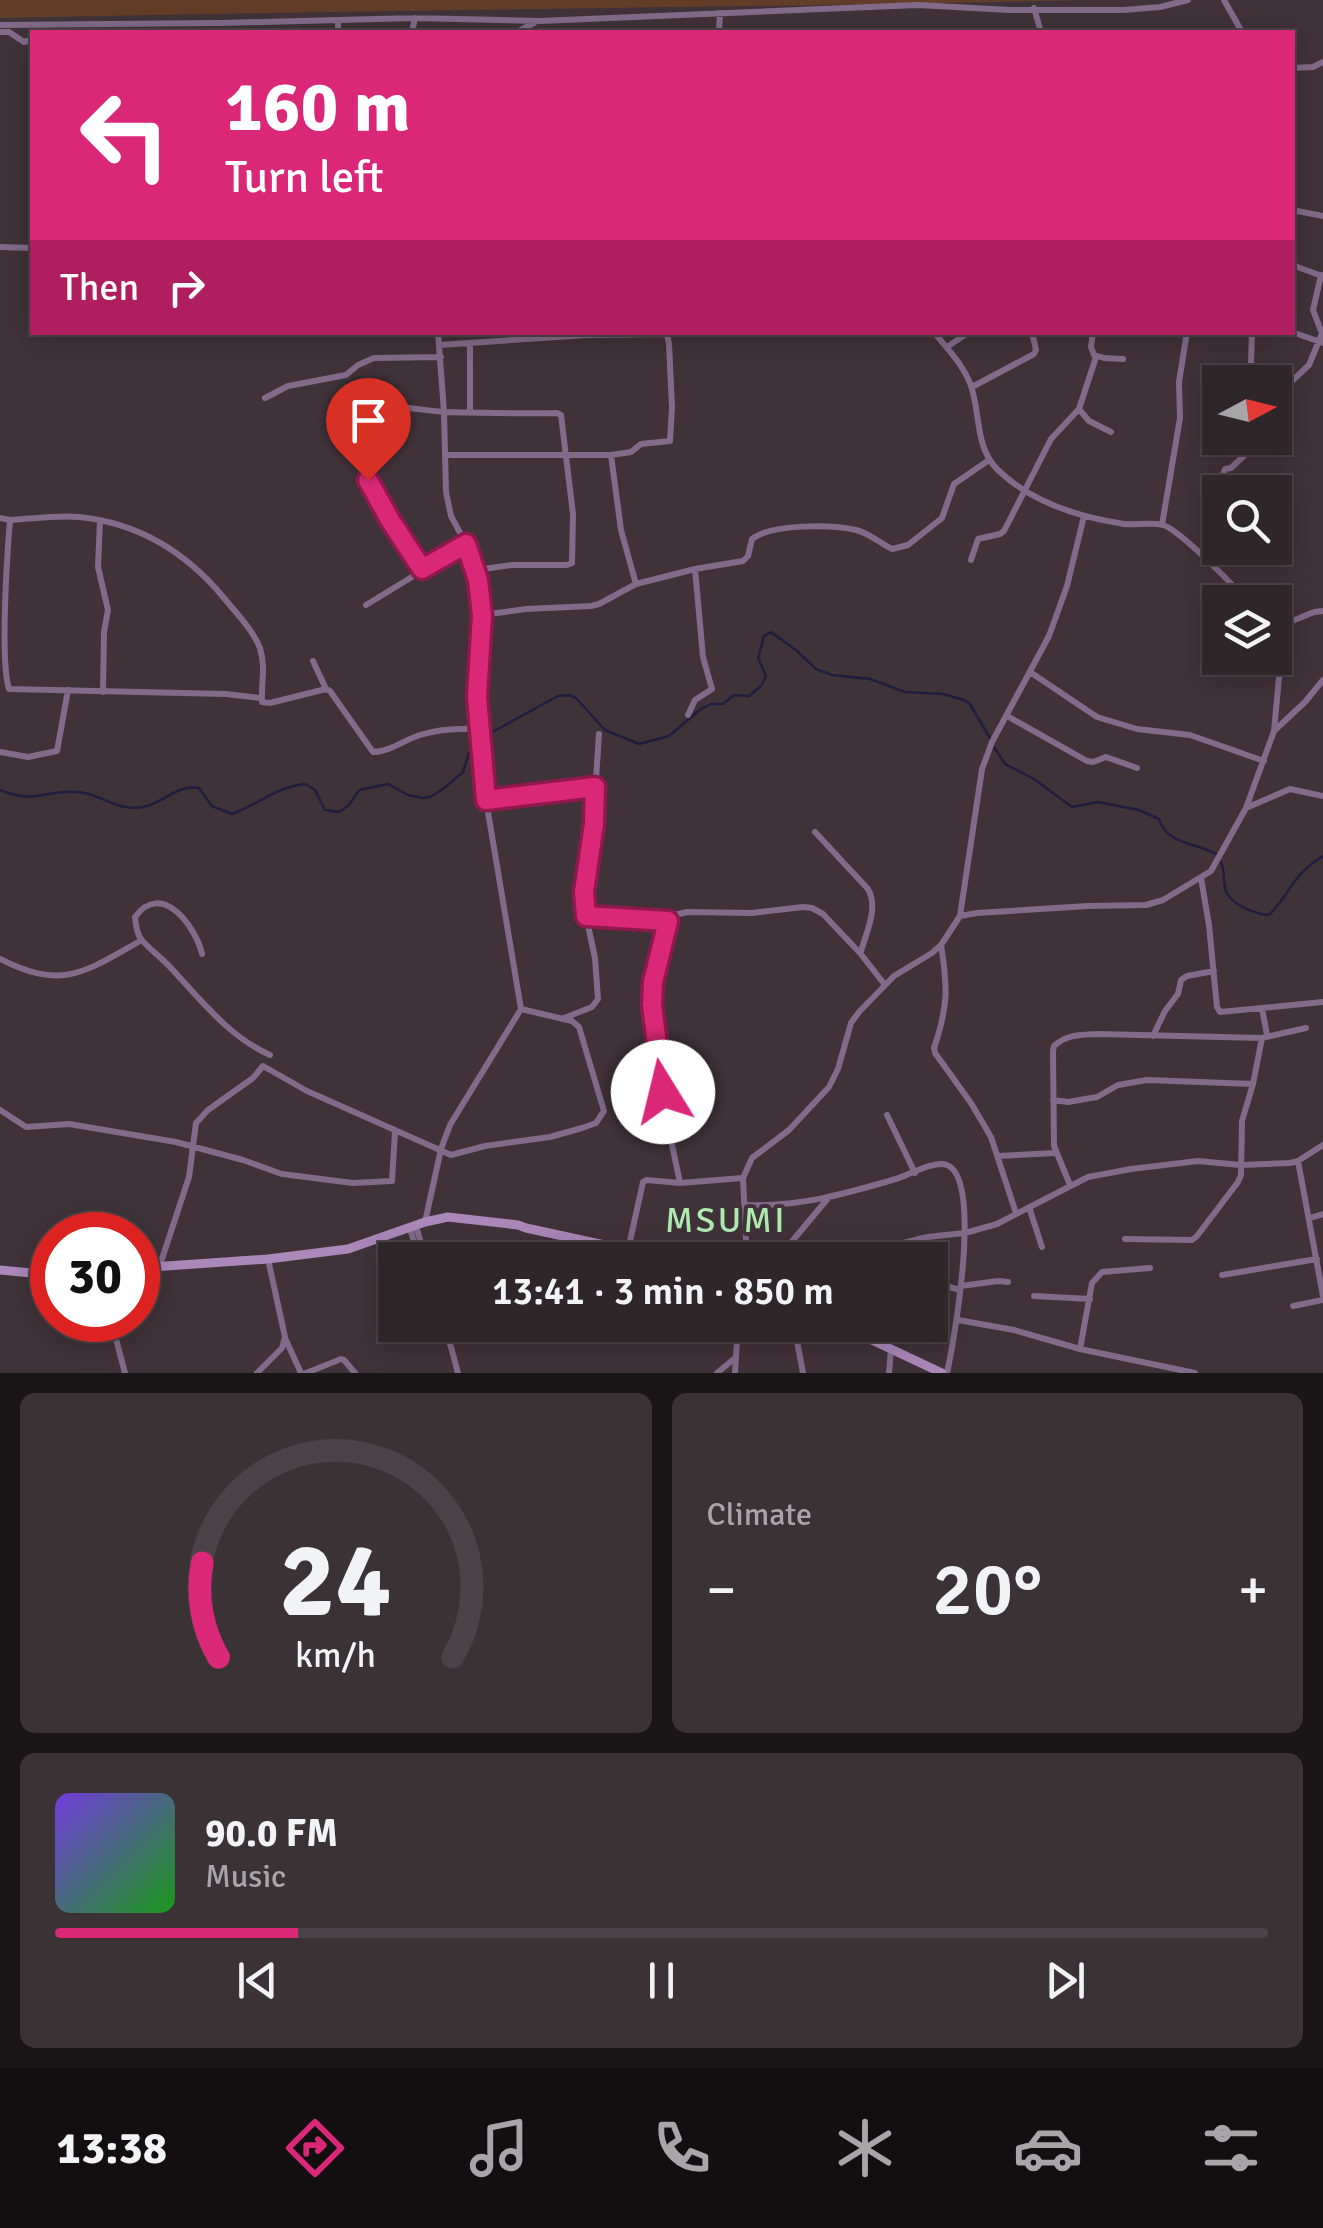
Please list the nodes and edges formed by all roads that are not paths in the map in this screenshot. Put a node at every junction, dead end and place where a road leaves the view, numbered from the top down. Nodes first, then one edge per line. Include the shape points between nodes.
1 (1188, 0) edge
2 (1224, 0) edge
3 (1034, 8) junction
4 (720, 13) junction
5 (415, 18) junction
6 (338, 20) junction
7 (540, 20) junction
8 (59, 25) junction
9 (0, 28) edge
10 (117, 28) edge
11 (50, 30) edge
12 (338, 30) edge
13 (412, 30) edge
14 (521, 30) edge
15 (719, 30) edge
16 (1040, 30) edge
17 (1241, 30) edge
18 (30, 40) edge
19 (1323, 62) edge
20 (1295, 68) edge
21 (1295, 211) edge
22 (1323, 216) edge
23 (0, 247) edge
24 (30, 248) edge
25 (1295, 266) edge
26 (1322, 276) edge
27 (1295, 332) edge
28 (438, 335) edge
29 (587, 335) edge
30 (667, 335) edge
31 (936, 335) edge
32 (965, 335) edge
33 (1033, 335) edge
34 (1093, 335) edge
35 (1187, 335) edge
36 (1252, 335) edge
37 (1322, 337) edge
38 (470, 343) junction
39 (439, 345) junction
40 (947, 348) junction
41 (441, 357) junction
42 (1096, 357) junction
43 (1123, 359) dead end
44 (1252, 365) edge
45 (1292, 382) edge
46 (972, 387) junction
47 (265, 398) dead end
48 (1079, 409) junction
49 (444, 412) junction
50 (470, 412) junction
51 (1111, 432) dead end
52 (611, 454) junction
53 (445, 455) junction
54 (1245, 455) edge
55 (565, 456) junction
56 (989, 460) junction
57 (1223, 475) edge
58 (1024, 490) junction
59 (1084, 516) junction
60 (0, 518) edge
61 (10, 520) junction
62 (100, 520) junction
63 (1162, 525) junction
64 (466, 544) junction
65 (971, 560) dead end
66 (422, 569) junction
67 (695, 569) junction
68 (476, 570) junction
69 (636, 584) junction
70 (1232, 585) edge
71 (366, 606) dead end
72 (1323, 612) edge
73 (482, 615) junction
74 (1292, 621) edge
75 (313, 661) dead end
76 (1030, 672) junction
77 (1279, 675) edge
78 (1323, 680) edge
79 (4, 689) edge
80 (326, 689) junction
81 (68, 690) junction
82 (103, 692) junction
83 (261, 698) junction
84 (688, 715) dead end
85 (1007, 716) junction
86 (479, 730) junction
87 (1274, 732) junction
88 (598, 734) dead end
89 (0, 752) edge
90 (1264, 760) junction
91 (1137, 768) dead end
92 (595, 787) junction
93 (1323, 796) edge
94 (486, 800) junction
95 (1246, 808) junction
96 (814, 832) dead end
97 (1201, 878) junction
98 (586, 916) junction
99 (960, 916) junction
100 (668, 921) junction
101 (142, 940) junction
102 (941, 944) junction
103 (860, 953) junction
104 (202, 954) dead end
105 (0, 959) edge
106 (1214, 972) junction
107 (885, 985) junction
108 (1323, 1002) edge
109 (1262, 1008) junction
110 (521, 1009) junction
111 (563, 1019) junction
112 (1306, 1028) dead end
113 (1153, 1036) junction
114 (1265, 1037) junction
115 (270, 1055) dead end
116 (1254, 1084) junction
117 (1053, 1100) junction
118 (0, 1110) edge
119 (887, 1116) dead end
120 (395, 1131) junction
121 (1323, 1146) edge
122 (194, 1147) junction
123 (441, 1148) junction
124 (1056, 1154) junction
125 (998, 1156) junction
126 (1298, 1161) junction
127 (1241, 1165) junction
128 (914, 1173) junction
129 (743, 1178) junction
130 (680, 1184) junction
131 (1070, 1185) junction
132 (829, 1196) junction
133 (745, 1204) junction
134 (1029, 1206) junction
135 (1016, 1213) junction
136 (1323, 1214) edge
137 (1310, 1218) junction
138 (417, 1225) junction
139 (965, 1233) junction
140 (1125, 1238) dead end
141 (419, 1242) edge
142 (591, 1242) edge
143 (630, 1242) edge
144 (746, 1242) edge
145 (791, 1242) edge
146 (905, 1242) edge
147 (1042, 1247) dead end
148 (268, 1259) junction
149 (1317, 1259) junction
150 (160, 1266) joint
151 (1150, 1268) dead end
152 (0, 1270) edge
153 (30, 1272) edge
154 (1222, 1275) dead end
155 (1008, 1282) dead end
156 (948, 1286) edge
157 (961, 1288) junction
158 (1034, 1296) dead end
159 (1323, 1298) edge
160 (1090, 1300) junction
161 (1292, 1306) dead end
162 (958, 1320) junction
163 (284, 1337) junction
164 (117, 1342) edge
165 (450, 1342) edge
166 (737, 1342) edge
167 (797, 1342) edge
168 (876, 1342) edge
169 (891, 1349) junction
170 (1080, 1349) junction
171 (736, 1358) junction
172 (125, 1373) edge
173 (257, 1373) edge
174 (304, 1373) edge
175 (355, 1373) edge
176 (458, 1373) edge
177 (717, 1373) edge
178 (735, 1373) edge
179 (802, 1373) edge
180 (889, 1373) edge
181 (944, 1373) edge
182 (1195, 1373) edge

1 - 3 street via 1124,10
2 - 17 street
3 - 4 street
3 - 16 street
4 - 7 street
4 - 15 street
5 - 6 street
5 - 7 street
5 - 13 street
6 - 10 street
6 - 12 street
7 - 14 street
8 - 9 street
8 - 10 street
8 - 11 street
9 - 18 street
19 - 20 street
21 - 22 street
23 - 24 street
25 - 26 street
26 - 37 street via 1313,310
27 - 37 street
28 - 39 street
29 - 38 street
30 - 52 street via 671,440
31 - 40 street
32 - 40 street
33 - 46 street via 1034,354
34 - 42 street
35 - 63 street
36 - 44 street
37 - 45 street
38 - 39 street
38 - 50 street
39 - 41 street
40 - 46 street
41 - 47 street via 374,358 346,374
41 - 49 street
42 - 43 street
42 - 48 street
46 - 56 street
48 - 51 street
48 - 58 street
49 - 50 street
49 - 53 street
49 - 66 street via 369,407 341,419
50 - 55 street via 561,415
52 - 55 street
52 - 69 street
53 - 55 street
53 - 64 street via 448,506
54 - 57 street
55 - 68 street via 572,562
56 - 58 street
56 - 67 street via 954,484 942,518 908,545 892,549 840,527 795,528 754,536 743,561
58 - 59 street
58 - 65 street via 1003,533 978,539
59 - 63 street
59 - 76 street via 1067,586
60 - 61 street
61 - 62 street
61 - 79 street
62 - 82 street via 98,567 108,610
62 - 83 street via 153,538 215,587 261,651
63 - 70 street
64 - 66 street
64 - 68 street
66 - 71 street
67 - 69 street
67 - 84 street via 702,657 712,689 695,700
68 - 73 street
69 - 73 street via 591,606
72 - 74 street
73 - 86 street
75 - 80 street
76 - 85 street
76 - 90 street via 1097,717 1190,735
77 - 87 street
78 - 87 street
79 - 81 street
80 - 83 street via 265,704
80 - 86 street via 373,752 421,734
81 - 82 street
81 - 89 street via 56,751 28,757
82 - 83 street
85 - 91 street via 1086,761 1106,756
85 - 99 street via 982,769
86 - 94 street
87 - 90 street
88 - 92 street
90 - 95 street
92 - 94 street
92 - 98 street
93 - 95 street via 1290,788
94 - 110 street
95 - 97 street
96 - 103 street via 873,897
97 - 99 street via 1146,905
97 - 106 street
98 - 100 street
98 - 111 street via 598,998
99 - 102 street
100 - 103 street via 686,912 802,906 823,914
100 - 130 street via 652,1005
101 - 104 street via 135,917 141,908 170,906 190,924
101 - 105 street via 70,975 44,976
101 - 115 street via 225,1025
102 - 107 street
102 - 125 street via 947,989 935,1053
103 - 107 street
106 - 109 street via 1220,1012
106 - 113 street via 1183,978
107 - 129 street via 852,1024 829,1088 752,1158
108 - 109 street
109 - 114 street
110 - 111 street
110 - 123 street
111 - 123 street via 583,1034 604,1111 596,1123 451,1155
112 - 114 street
113 - 114 street
113 - 117 street via 1061,1039 1054,1046
114 - 116 street
116 - 117 street via 1148,1080 1098,1097
116 - 127 street via 1242,1121
117 - 124 street
118 - 122 street via 26,1127 69,1124
119 - 128 street
120 - 122 street via 390,1182 282,1174
120 - 122 street via 263,1066 196,1123
120 - 123 street
121 - 126 street
122 - 150 street
123 - 138 street
124 - 125 street
124 - 131 street
125 - 135 street
126 - 127 street
126 - 137 street
127 - 131 street via 1169,1164
127 - 140 street via 1238,1182 1192,1240
128 - 132 street
128 - 139 street via 934,1164 951,1166
129 - 130 street
129 - 133 street
130 - 143 street via 642,1182
131 - 134 street
132 - 133 street via 790,1205
132 - 145 street
133 - 144 street
134 - 135 street
134 - 147 street
135 - 139 street
136 - 137 street
137 - 149 street
138 - 141 street
138 - 142 street via 448,1217 518,1224
138 - 148 street via 348,1249
139 - 146 street
139 - 157 street
148 - 150 street
148 - 163 street
149 - 154 street
149 - 159 street
151 - 160 street via 1102,1272 1092,1282
152 - 153 street
155 - 157 street
156 - 157 street
157 - 162 street
158 - 160 street
159 - 161 street
160 - 170 street
162 - 170 street
162 - 181 street
163 - 173 street
163 - 174 street
164 - 172 street
165 - 176 street
166 - 171 street
167 - 179 street
168 - 169 street
169 - 180 street
169 - 181 street
170 - 182 street
171 - 177 street
171 - 178 street
174 - 175 street via 340,1359

